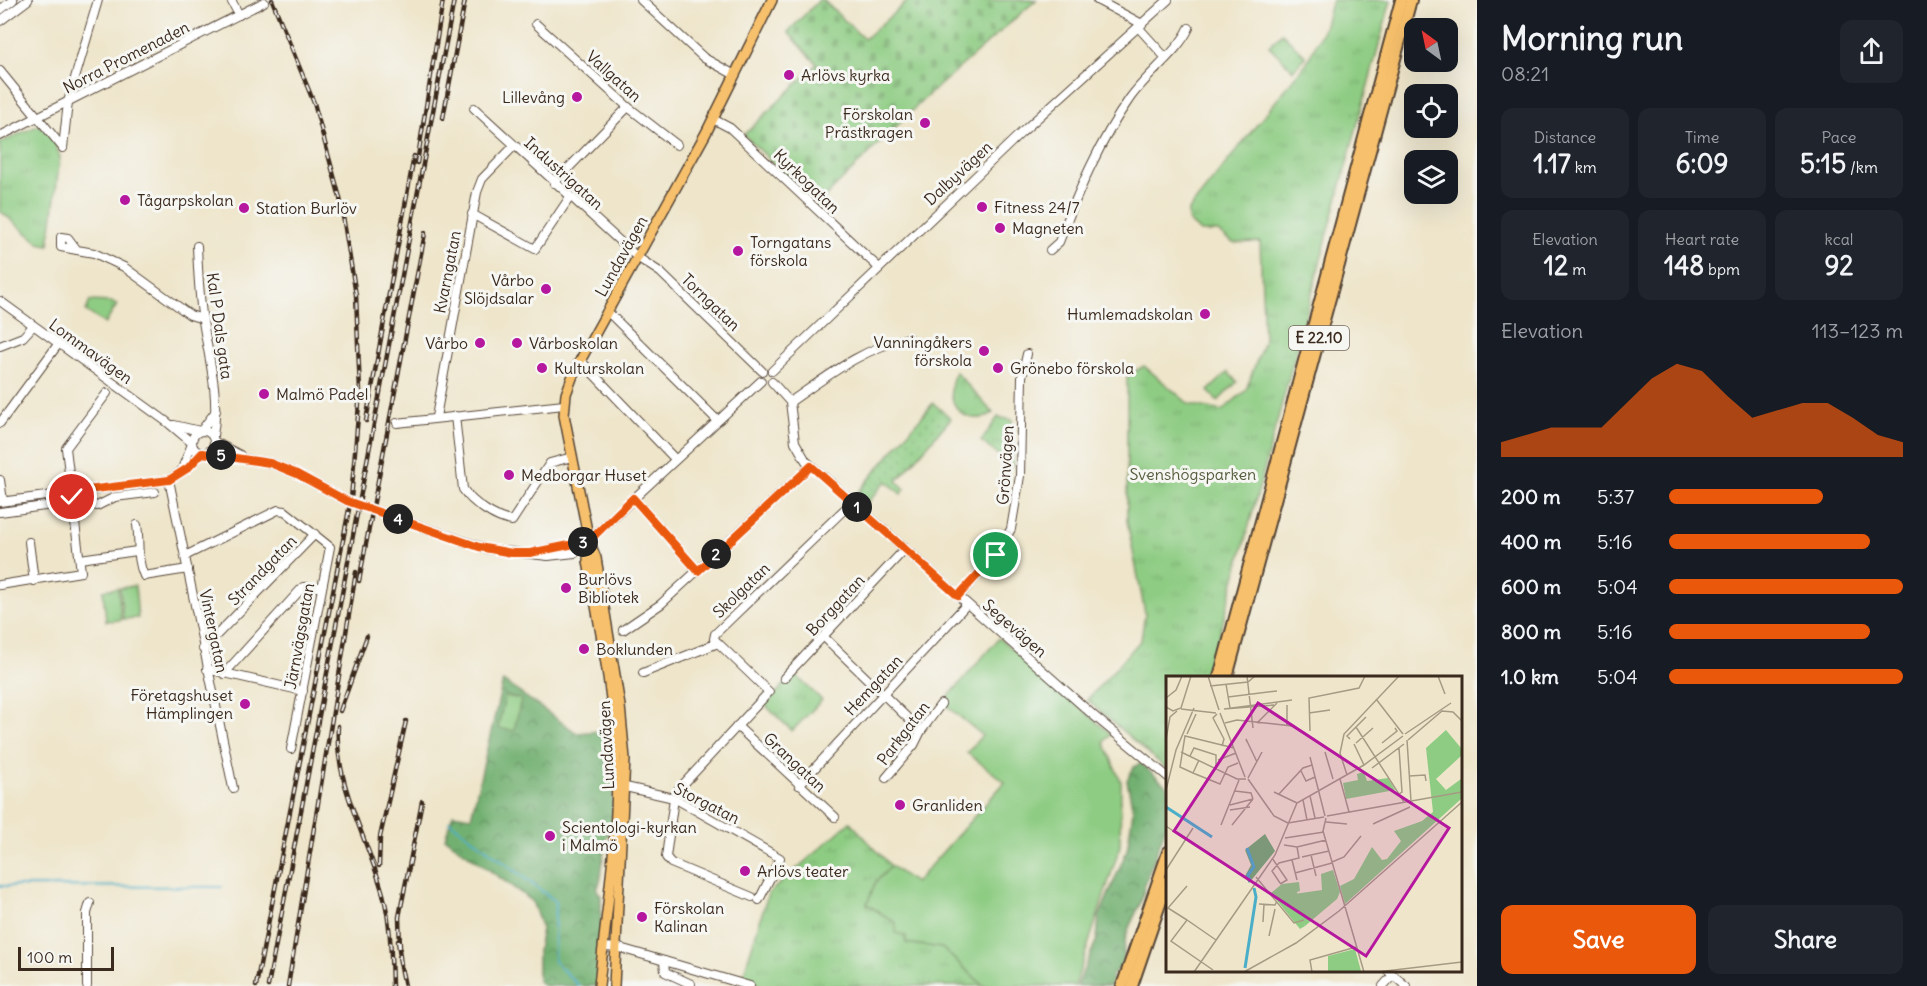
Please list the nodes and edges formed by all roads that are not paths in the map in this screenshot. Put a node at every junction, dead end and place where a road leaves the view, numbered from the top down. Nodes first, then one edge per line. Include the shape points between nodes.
1 (13, 0) edge
2 (28, 0) edge
3 (98, 0) edge
4 (231, 0) edge
5 (641, 0) edge
6 (772, 0) edge
7 (1097, 0) edge
8 (1168, 0) edge
9 (1401, 0) edge
10 (1411, 0) edge
11 (264, 2) dead end
12 (0, 10) edge
13 (239, 15) junction
14 (0, 21) edge
15 (536, 24) dead end
16 (1140, 25) junction
17 (1189, 28) dead end
18 (1165, 57) junction
19 (0, 71) edge
20 (735, 75) junction
21 (68, 102) junction
22 (628, 107) junction
23 (474, 108) dead end
24 (38, 117) junction
25 (713, 120) junction
26 (0, 136) edge
27 (677, 145) dead end
28 (514, 146) junction
29 (554, 183) junction
30 (570, 197) junction
31 (472, 214) junction
32 (197, 246) dead end
33 (77, 250) dead end
34 (1050, 250) dead end
35 (637, 257) junction
36 (878, 267) junction
37 (0, 301) edge
38 (607, 311) junction
39 (203, 319) junction
40 (33, 326) junction
41 (908, 338) dead end
42 (59, 344) junction
43 (0, 346) edge
44 (1026, 354) dead end
45 (581, 361) junction
46 (762, 371) junction
47 (771, 371) junction
48 (761, 381) junction
49 (772, 382) junction
50 (107, 393) dead end
51 (790, 402) junction
52 (564, 405) junction
53 (217, 410) junction
54 (455, 416) junction
55 (436, 417) junction
56 (717, 420) junction
57 (167, 422) junction
58 (0, 423) edge
59 (397, 423) dead end
60 (201, 431) junction
61 (214, 439) junction
62 (192, 444) junction
63 (203, 453) junction
64 (572, 457) junction
65 (247, 458) junction
66 (675, 459) junction
67 (811, 466) junction
68 (177, 475) junction
69 (0, 480) edge
70 (169, 480) junction
71 (71, 492) junction
72 (155, 492) dead end
73 (633, 498) junction
74 (1, 501) edge
75 (852, 502) junction
76 (73, 503) junction
77 (0, 512) edge
78 (137, 525) dead end
79 (315, 534) junction
80 (589, 541) junction
81 (29, 542) dead end
82 (905, 549) junction
83 (137, 551) junction
84 (185, 556) junction
85 (80, 559) junction
86 (188, 569) junction
87 (698, 571) junction
88 (34, 581) junction
89 (0, 585) edge
90 (321, 587) junction
91 (958, 596) junction
92 (967, 604) junction
93 (623, 630) dead end
94 (824, 637) junction
95 (717, 644) junction
96 (203, 649) junction
97 (207, 669) junction
98 (643, 673) dead end
99 (224, 674) junction
100 (1219, 676) edge
101 (1227, 676) edge
102 (784, 678) dead end
103 (303, 690) junction
104 (882, 694) junction
105 (941, 704) dead end
106 (737, 726) junction
107 (921, 731) junction
108 (291, 749) dead end
109 (1166, 775) edge
110 (886, 778) dead end
111 (799, 785) junction
112 (621, 786) junction
113 (233, 788) dead end
114 (674, 798) junction
115 (835, 818) dead end
116 (1166, 858) edge
117 (1166, 887) edge
118 (90, 903) dead end
119 (615, 946) junction
120 (603, 948) junction
121 (664, 961) junction
122 (1390, 972) edge
123 (87, 986) edge
124 (599, 986) edge
125 (614, 986) edge
126 (688, 986) edge
127 (750, 986) edge
128 (1122, 986) edge
129 (1132, 986) edge
130 (1383, 986) edge
131 (1406, 986) edge

1 - 12 street
2 - 14 street
3 - 21 street
4 - 13 street
5 - 20 street via 704,58
6 - 20 main road, Lundavägen
7 - 16 street
8 - 16 street, Dalbyvägen
9 - 100 highway, E 22.10
10 - 101 highway, E 22.10
11 - 13 street, Norra Promenaden
13 - 21 street, Norra Promenaden
15 - 22 street, Vallgatan
16 - 18 street
16 - 36 street, Dalbyvägen
17 - 18 street
18 - 34 street via 1130,98 1093,158 1059,242
19 - 24 street
20 - 25 main road, Lundavägen
21 - 24 street, Norra Promenaden
21 - 24 street via 63,148
22 - 27 street, Vallgatan
22 - 29 street
23 - 28 street, Industrigatan
24 - 26 street, Norra Promenaden
25 - 35 main road, Lundavägen
25 - 36 street, Kyrkogatan via 730,128
28 - 29 street, Industrigatan
28 - 31 street, Kvarngatan via 482,180
29 - 30 street, Industrigatan
30 - 31 street via 535,249
30 - 35 street, Industrigatan
31 - 55 street, Kvarngatan
32 - 39 street, Kal P Dals gata
33 - 39 street via 115,261 190,315
35 - 38 main road, Lundavägen
35 - 46 street, Torngatan via 671,282
36 - 47 street, Dalbyvägen
37 - 40 street, Lommavägen
38 - 45 main road, Lundavägen
38 - 56 street
39 - 53 street, Kal P Dals gata
40 - 42 street, Lommavägen
40 - 43 street via 23,337
41 - 51 street via 854,358
42 - 57 street, Lommavägen
42 - 58 street
44 - 91 street, Grönvägen via 1020,476 1011,529 996,555
45 - 52 main road, Lundavägen via 569,383
45 - 66 street
46 - 47 street
46 - 48 street
47 - 49 street
48 - 49 street
48 - 56 street
49 - 51 street
50 - 71 street via 68,444
51 - 67 street, Segevägen via 795,442
52 - 54 street
52 - 64 main road, Lundavägen
53 - 60 street
53 - 61 street, Kal P Dals gata
54 - 55 street
54 - 64 street via 464,489 503,520 512,521 553,460
55 - 59 street
56 - 66 street
57 - 60 street, Lommavägen
57 - 62 street, Lommavägen
60 - 61 street, Lommavägen
60 - 62 street via 194,435
61 - 63 street via 212,449
61 - 65 street, Lommavägen
62 - 63 street, Lommavägen
62 - 68 street via 189,458
63 - 65 street, Lommavägen
63 - 68 street
64 - 80 main road, Lundavägen
65 - 80 street, Lommavägen via 286,469 347,501 487,549 548,556 575,553
66 - 73 street
67 - 75 street, Segevägen
67 - 87 street
68 - 70 street
69 - 74 street
70 - 71 street
70 - 84 street, Vintergatan
71 - 74 street
71 - 76 street
72 - 76 street via 115,497 97,506 82,501
73 - 80 street
73 - 87 street
75 - 82 street, Segevägen
75 - 95 street, Skolgatan via 716,633
76 - 77 street
76 - 85 street
78 - 83 street
79 - 84 street via 285,511 275,511
79 - 90 street, Järnvägsgatan via 330,549
79 - 96 street, Strandgatan
80 - 112 main road, Lundavägen via 588,561 613,707
81 - 88 street
82 - 91 street, Segevägen
82 - 94 street, Borggatan
83 - 85 street
83 - 86 street via 145,577
84 - 86 street, Vintergatan
85 - 88 street via 81,572
86 - 96 street, Vintergatan
87 - 93 street via 661,604
88 - 89 street
90 - 99 street via 303,587
90 - 103 street, Järnvägsgatan
91 - 92 street, Segevägen
92 - 104 street, Hemgatan
92 - 109 street, Segevägen
94 - 102 street, Borggatan
94 - 104 street
95 - 98 street, Skolgatan
95 - 106 street via 769,692
96 - 97 street, Vintergatan
97 - 99 street
97 - 113 street, Vintergatan
99 - 103 street
103 - 108 street, Järnvägsgatan
104 - 107 street
104 - 111 street, Hemgatan
105 - 107 street, Parkgatan
106 - 111 street, Grangatan
106 - 114 street
107 - 110 street, Parkgatan
111 - 115 street, Grangatan
112 - 114 street, Storgatan
112 - 119 main road, Lundavägen
112 - 120 main road, Lundavägen
114 - 114 street, Storgatan via 668,861 756,899 780,858
116 - 128 highway
117 - 129 highway
118 - 123 street
119 - 120 street
119 - 121 street
119 - 125 main road, Lundavägen
120 - 124 main road, Lundavägen
121 - 126 street via 665,972 691,984
121 - 127 street
122 - 130 street
122 - 131 street

